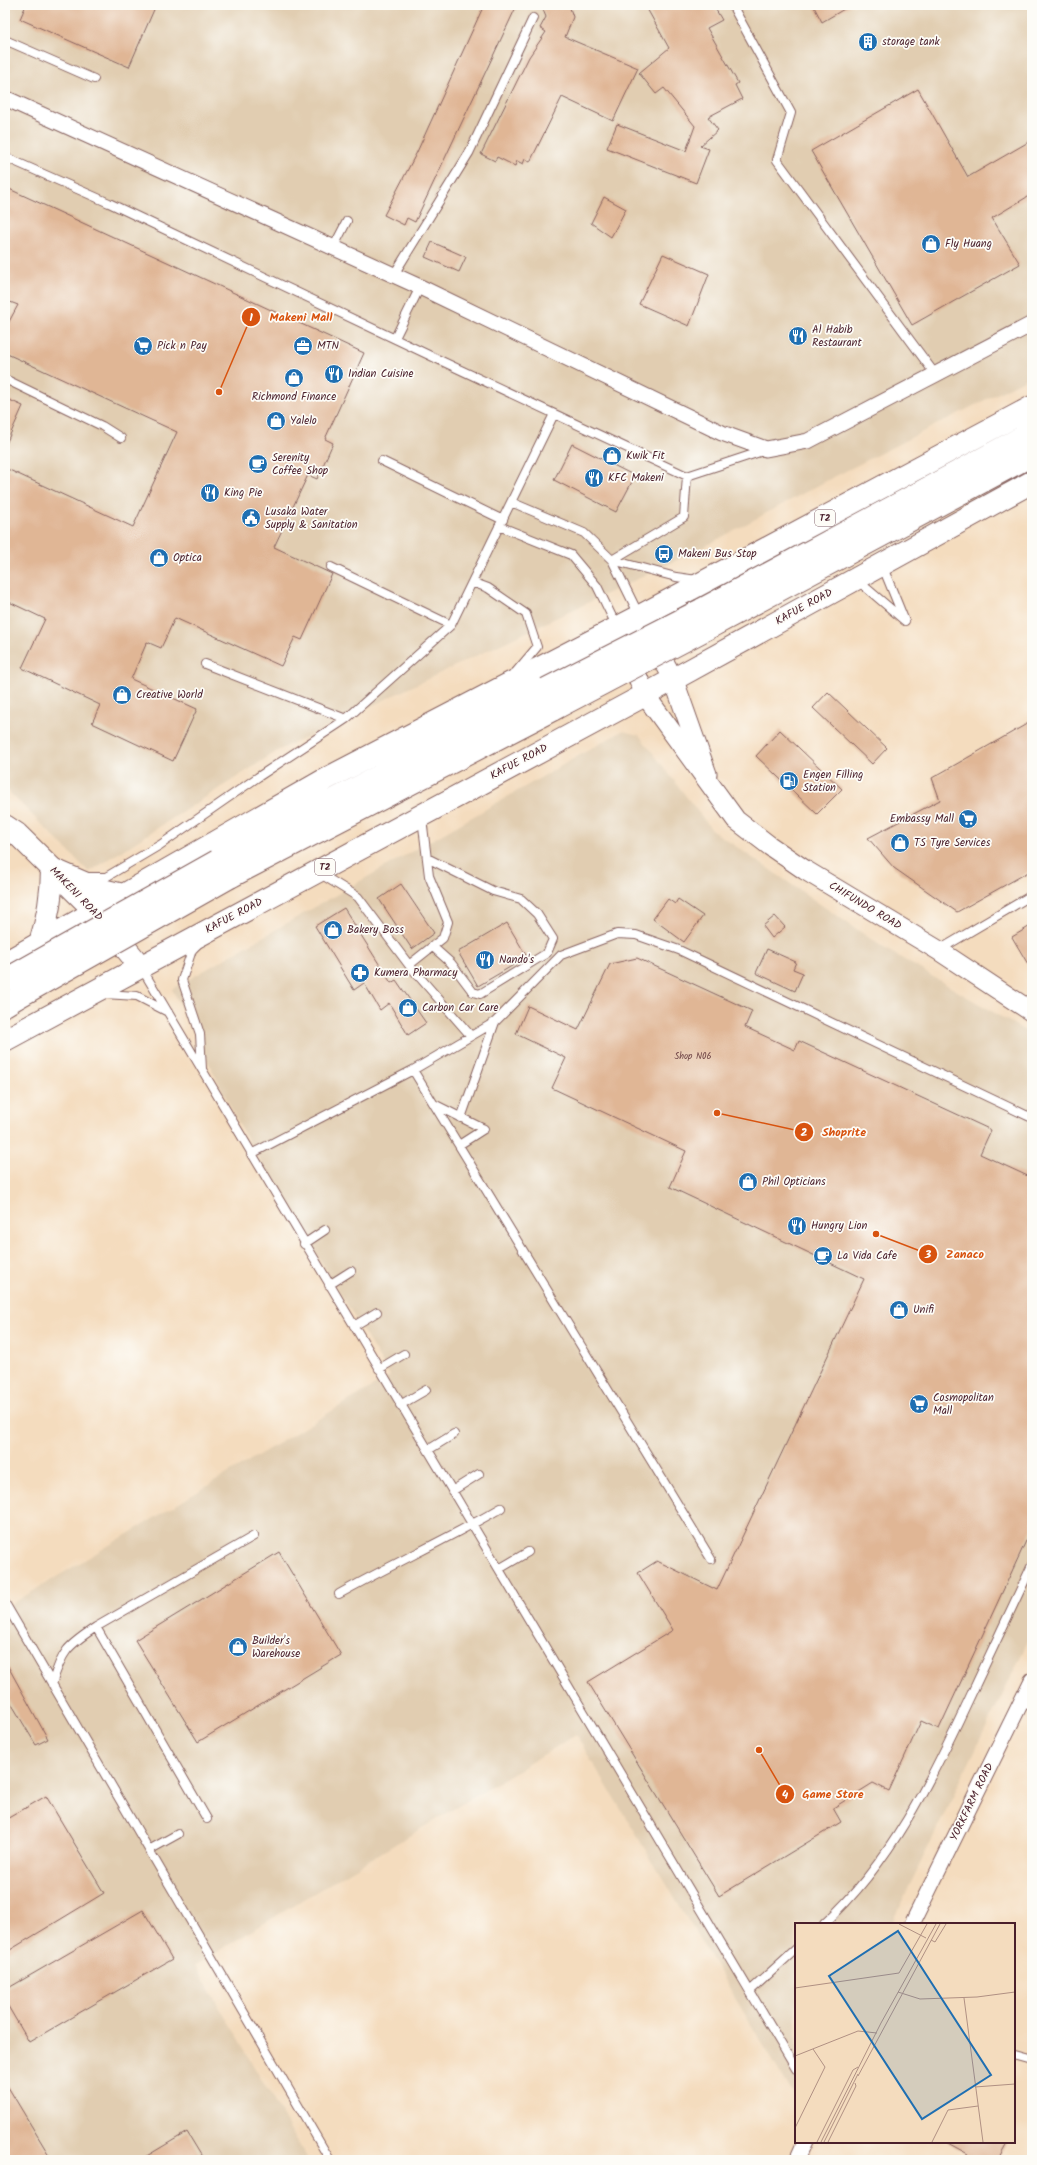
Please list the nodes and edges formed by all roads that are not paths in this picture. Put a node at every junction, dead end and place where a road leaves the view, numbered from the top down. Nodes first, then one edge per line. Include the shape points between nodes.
1 (732, 5) edge
2 (533, 18) dead end
3 (5, 40) edge
4 (94, 79) dead end
5 (5, 98) edge
6 (5, 157) edge
7 (347, 221) dead end
8 (333, 248) junction
9 (393, 276) junction
10 (420, 287) junction
11 (1032, 324) edge
12 (395, 338) junction
13 (935, 374) junction
14 (5, 379) edge
15 (1032, 407) edge
16 (554, 414) junction
17 (1032, 432) edge
18 (121, 438) dead end
19 (766, 449) junction
20 (1032, 454) edge
21 (382, 461) dead end
22 (687, 476) junction
23 (1032, 482) edge
24 (512, 502) junction
25 (501, 523) junction
26 (612, 560) junction
27 (881, 564) junction
28 (331, 567) dead end
29 (855, 578) junction
30 (706, 581) junction
31 (472, 582) junction
32 (640, 616) junction
33 (706, 618) junction
34 (451, 625) junction
35 (618, 628) junction
36 (205, 664) dead end
37 (673, 678) junction
38 (504, 686) junction
39 (645, 695) junction
40 (346, 719) junction
41 (711, 787) junction
42 (422, 815) junction
43 (5, 826) edge
44 (427, 858) junction
45 (52, 869) junction
46 (224, 869) junction
47 (317, 871) junction
48 (123, 895) junction
49 (1032, 896) edge
50 (95, 911) junction
51 (228, 919) junction
52 (40, 943) junction
53 (433, 946) junction
54 (938, 950) junction
55 (410, 966) junction
56 (141, 967) junction
57 (6, 974) edge
58 (80, 999) junction
59 (12, 1001) edge
60 (1032, 1012) edge
61 (168, 1013) junction
62 (495, 1022) junction
63 (471, 1036) junction
64 (5, 1040) edge
65 (413, 1070) junction
66 (202, 1071) junction
67 (435, 1105) junction
68 (461, 1118) junction
69 (1032, 1118) edge
70 (459, 1145) junction
71 (251, 1154) junction
72 (325, 1230) dead end
73 (304, 1244) junction
74 (351, 1271) dead end
75 (329, 1285) junction
76 (377, 1312) dead end
77 (354, 1326) junction
78 (404, 1354) dead end
79 (379, 1369) junction
80 (426, 1390) dead end
81 (400, 1405) junction
82 (454, 1434) dead end
83 (428, 1450) junction
84 (479, 1474) dead end
85 (452, 1491) junction
86 (500, 1508) dead end
87 (472, 1524) junction
88 (254, 1536) dead end
89 (528, 1552) dead end
90 (711, 1559) dead end
91 (1032, 1565) edge
92 (499, 1569) junction
93 (339, 1594) dead end
94 (5, 1603) edge
95 (96, 1627) junction
96 (1032, 1680) edge
97 (52, 1684) junction
98 (1027, 1704) edge
99 (207, 1819) dead end
100 (178, 1834) dead end
101 (149, 1850) junction
102 (825, 1923) edge
103 (913, 1923) edge
104 (795, 1950) edge
105 (750, 1991) junction
106 (1015, 2054) edge
107 (1032, 2059) edge
108 (795, 2067) edge
109 (806, 2143) edge
110 (330, 2160) edge
111 (797, 2160) edge

1 - 13 lane via 791,113 777,160
2 - 9 lane via 469,153
3 - 4 lane
5 - 8 street
6 - 12 lane via 109,203
7 - 8 lane
8 - 9 street
9 - 10 street
10 - 12 lane
10 - 19 street via 722,433
11 - 13 street
12 - 16 lane
13 - 19 street via 808,441
14 - 18 lane via 102,426
15 - 30 main road, T2
16 - 22 lane
16 - 24 lane
17 - 33 main road, T2
19 - 22 lane
20 - 33 main road, T2
21 - 25 lane
22 - 26 lane via 684,517
23 - 27 main road, KAFUE ROAD / T2
24 - 25 lane
24 - 26 lane via 584,533
25 - 31 lane
25 - 35 lane via 571,555 597,586
26 - 30 lane via 676,577
26 - 32 lane
27 - 29 main road, KAFUE ROAD / T2
27 - 29 lane via 905,621
28 - 34 lane
29 - 37 main road, KAFUE ROAD / T2
30 - 32 main road, T2
31 - 34 lane
31 - 38 lane via 488,588 526,614 537,646
32 - 35 main road, T2
32 - 37 street, CHIFUNDO ROAD
33 - 46 main road, T2, bridge via 554,709
33 - 46 main road, T2, bridge via 546,689
34 - 40 lane
35 - 38 main road, T2
35 - 39 street, CHIFUNDO ROAD
36 - 40 lane
37 - 39 main road, KAFUE ROAD / T2
37 - 41 street, CHIFUNDO ROAD
38 - 48 main road, T2 via 326,778
39 - 41 street, CHIFUNDO ROAD
39 - 42 main road, KAFUE ROAD / T2
40 - 45 lane via 258,776 160,846 106,877 89,877
41 - 54 street, CHIFUNDO ROAD via 736,820 770,846
42 - 44 lane
42 - 47 main road, KAFUE ROAD / T2
43 - 45 main road, MAKENI ROAD via 17,834
44 - 53 lane via 429,876 448,922 443,938
44 - 53 lane via 493,891 521,899 537,914 553,940 547,953 480,994 474,992 451,963
45 - 48 main road via 98,889
45 - 50 main road, MAKENI ROAD
45 - 52 main road via 49,913
46 - 57 main road, T2, bridge
46 - 59 main road, T2, bridge
47 - 51 main road, KAFUE ROAD / T2
47 - 55 lane via 358,897
48 - 50 main road, T2
49 - 54 lane
50 - 52 main road, T2
50 - 56 main road, MAKENI ROAD
51 - 56 main road, KAFUE ROAD / T2
51 - 66 lane via 192,950 182,980 200,1034
52 - 57 main road, T2
53 - 55 lane
54 - 60 street, CHIFUNDO ROAD
55 - 63 lane
56 - 58 main road, KAFUE ROAD / T2
56 - 61 lane
58 - 61 lane via 108,993 137,996
58 - 64 main road, KAFUE ROAD / T2
61 - 66 lane
62 - 63 lane
62 - 68 lane
62 - 69 lane via 561,955 617,934 636,935 679,950
63 - 65 lane
65 - 67 lane
65 - 71 lane
66 - 71 lane
67 - 68 lane
67 - 70 lane
68 - 70 lane via 484,1129
70 - 90 lane
71 - 73 lane
72 - 73 lane
73 - 75 lane
74 - 75 lane
75 - 77 lane
76 - 77 lane
77 - 79 lane
78 - 79 lane
79 - 81 lane
80 - 81 lane
81 - 83 lane
82 - 83 lane
83 - 85 lane
84 - 85 lane
85 - 87 lane
86 - 87 lane
87 - 92 lane
87 - 93 lane
88 - 95 lane
89 - 92 lane
91 - 102 lane via 933,1776 881,1861
92 - 105 lane
94 - 97 lane
95 - 97 lane via 65,1651 59,1660
95 - 99 lane
96 - 98 street, YORKFARM ROAD
97 - 101 lane
98 - 103 street, YORKFARM ROAD
100 - 101 lane
101 - 110 lane
104 - 105 lane
105 - 108 lane
106 - 107 lane
109 - 111 street

